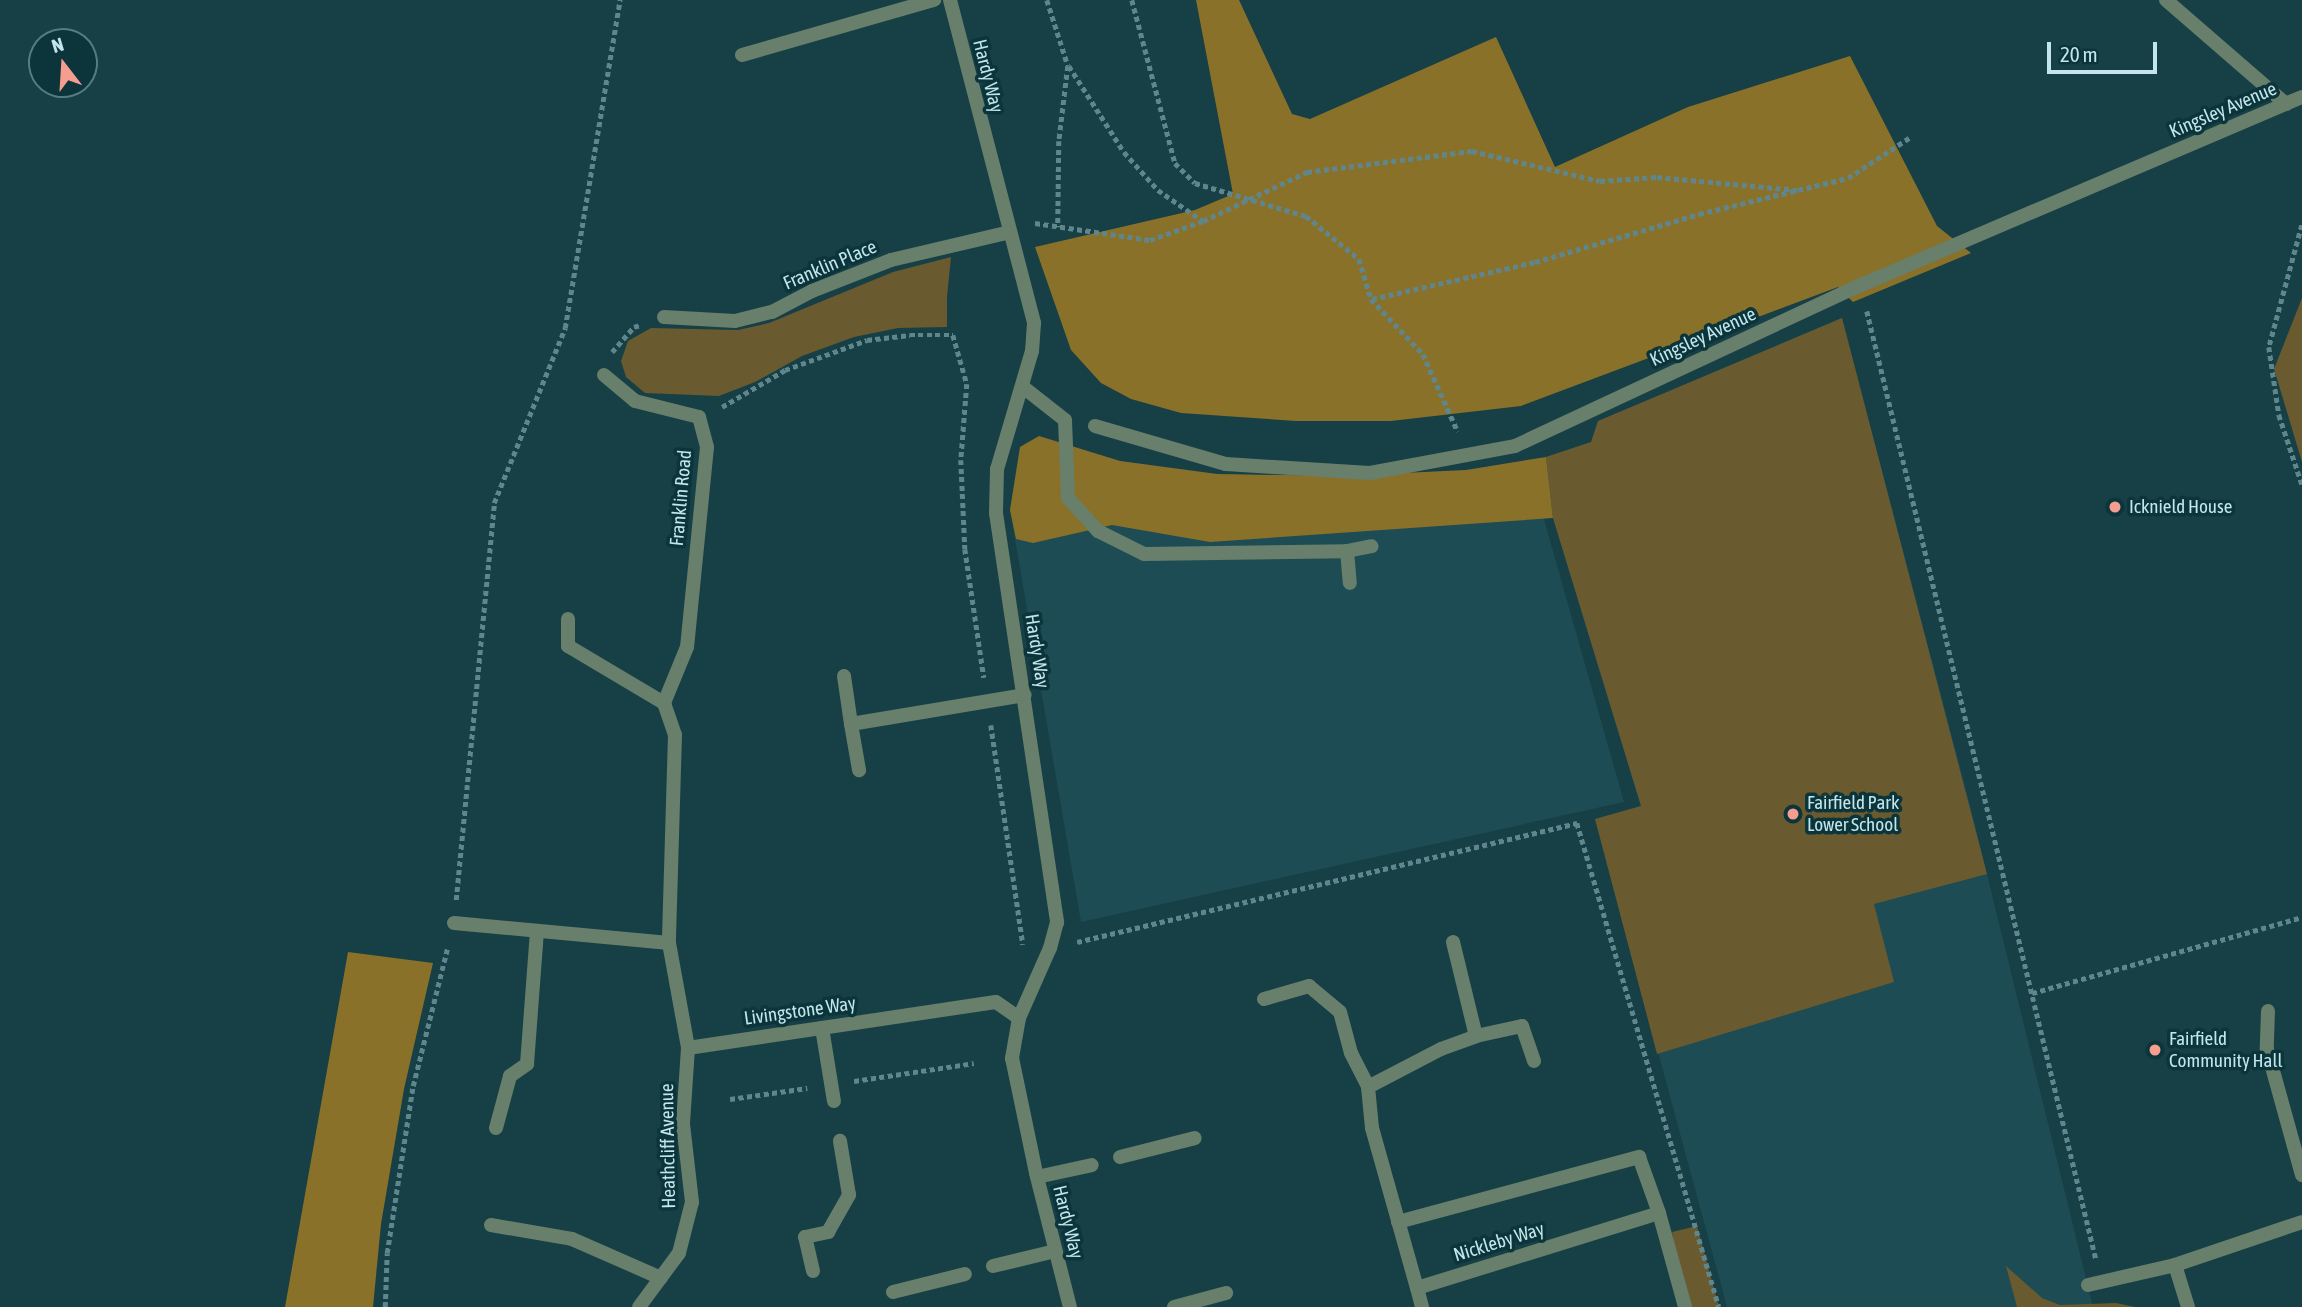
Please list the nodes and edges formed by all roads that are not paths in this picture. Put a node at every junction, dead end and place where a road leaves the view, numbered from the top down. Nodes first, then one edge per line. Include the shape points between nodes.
1 (934, 0) edge
2 (950, 0) edge
3 (2166, 0) edge
4 (742, 55) dead end
5 (2302, 97) edge
6 (2286, 104) junction
7 (1008, 225) junction
8 (664, 317) road end
9 (604, 375) dead end
10 (1023, 387) junction
11 (1095, 426) dead end
12 (1373, 546) dead end
13 (1347, 551) junction
14 (1350, 583) dead end
15 (568, 619) dead end
16 (844, 676) dead end
17 (1025, 695) junction
18 (664, 703) junction
19 (851, 724) junction
20 (859, 770) dead end
21 (454, 923) road end
22 (537, 931) junction
23 (1453, 942) dead end
24 (669, 943) junction
25 (1264, 999) dead end
26 (2268, 1011) dead end
27 (1019, 1018) junction
28 (822, 1028) junction
29 (1476, 1036) junction
30 (688, 1048) junction
31 (1534, 1060) dead end
32 (1368, 1087) junction
33 (834, 1101) dead end
34 (496, 1128) dead end
35 (1195, 1138) dead end
36 (839, 1141) dead end
37 (1120, 1157) dead end
38 (1092, 1165) dead end
39 (2302, 1175) edge
40 (1037, 1177) junction
41 (1659, 1213) junction
42 (1398, 1222) junction
43 (2302, 1223) edge
44 (491, 1225) dead end
45 (1055, 1251) junction
46 (2175, 1265) junction
47 (993, 1266) dead end
48 (813, 1271) dead end
49 (965, 1274) dead end
50 (661, 1278) junction
51 (2094, 1283) road end
52 (1417, 1288) junction
53 (893, 1292) dead end
54 (1226, 1293) dead end
55 (639, 1307) edge
56 (1070, 1307) edge
57 (1174, 1307) edge
58 (1422, 1307) edge
59 (1685, 1307) edge
60 (2188, 1307) edge

1 - 4 street
2 - 7 street, Hardy Way
3 - 6 street
5 - 6 street, Kingsley Avenue
6 - 11 street, Kingsley Avenue via 1861,285 1515,446 1370,473 1227,464
7 - 8 street, Franklin Place via 891,260 772,312 735,321
7 - 10 street, Hardy Way via 1034,323
9 - 18 street, Franklin Road via 635,401 699,417 707,447 687,647
10 - 13 street via 1065,420 1068,498 1098,531 1144,554
10 - 17 street, Hardy Way via 998,469 996,513
12 - 13 street
13 - 14 street
15 - 18 street via 568,646
16 - 19 street
17 - 19 street
17 - 27 street, Hardy Way via 1057,922
18 - 24 street via 675,734
19 - 20 street
21 - 22 street
22 - 24 street
22 - 34 street via 527,1064 510,1076
23 - 29 street
24 - 30 street
25 - 32 street via 1309,986 1340,1012 1351,1053
26 - 39 street via 2267,1049
27 - 28 street, Livingstone Way via 996,1002
27 - 40 street, Hardy Way via 1012,1058
28 - 30 street, Livingstone Way
28 - 33 street
29 - 31 street via 1522,1026
29 - 32 street
30 - 50 street, Heathcliff Avenue via 683,1124 692,1202 680,1253
32 - 42 street via 1372,1128
35 - 37 street
36 - 48 street via 849,1195 828,1232 805,1237
38 - 40 street
40 - 45 street, Hardy Way
41 - 42 street via 1639,1157
41 - 52 street, Nickleby Way
41 - 59 street
42 - 52 street
43 - 46 street
44 - 50 street via 572,1239
45 - 47 street
45 - 56 street, Hardy Way
46 - 51 street
46 - 60 street
49 - 53 street
50 - 55 street, Heathcliff Avenue
52 - 58 street
54 - 57 street

